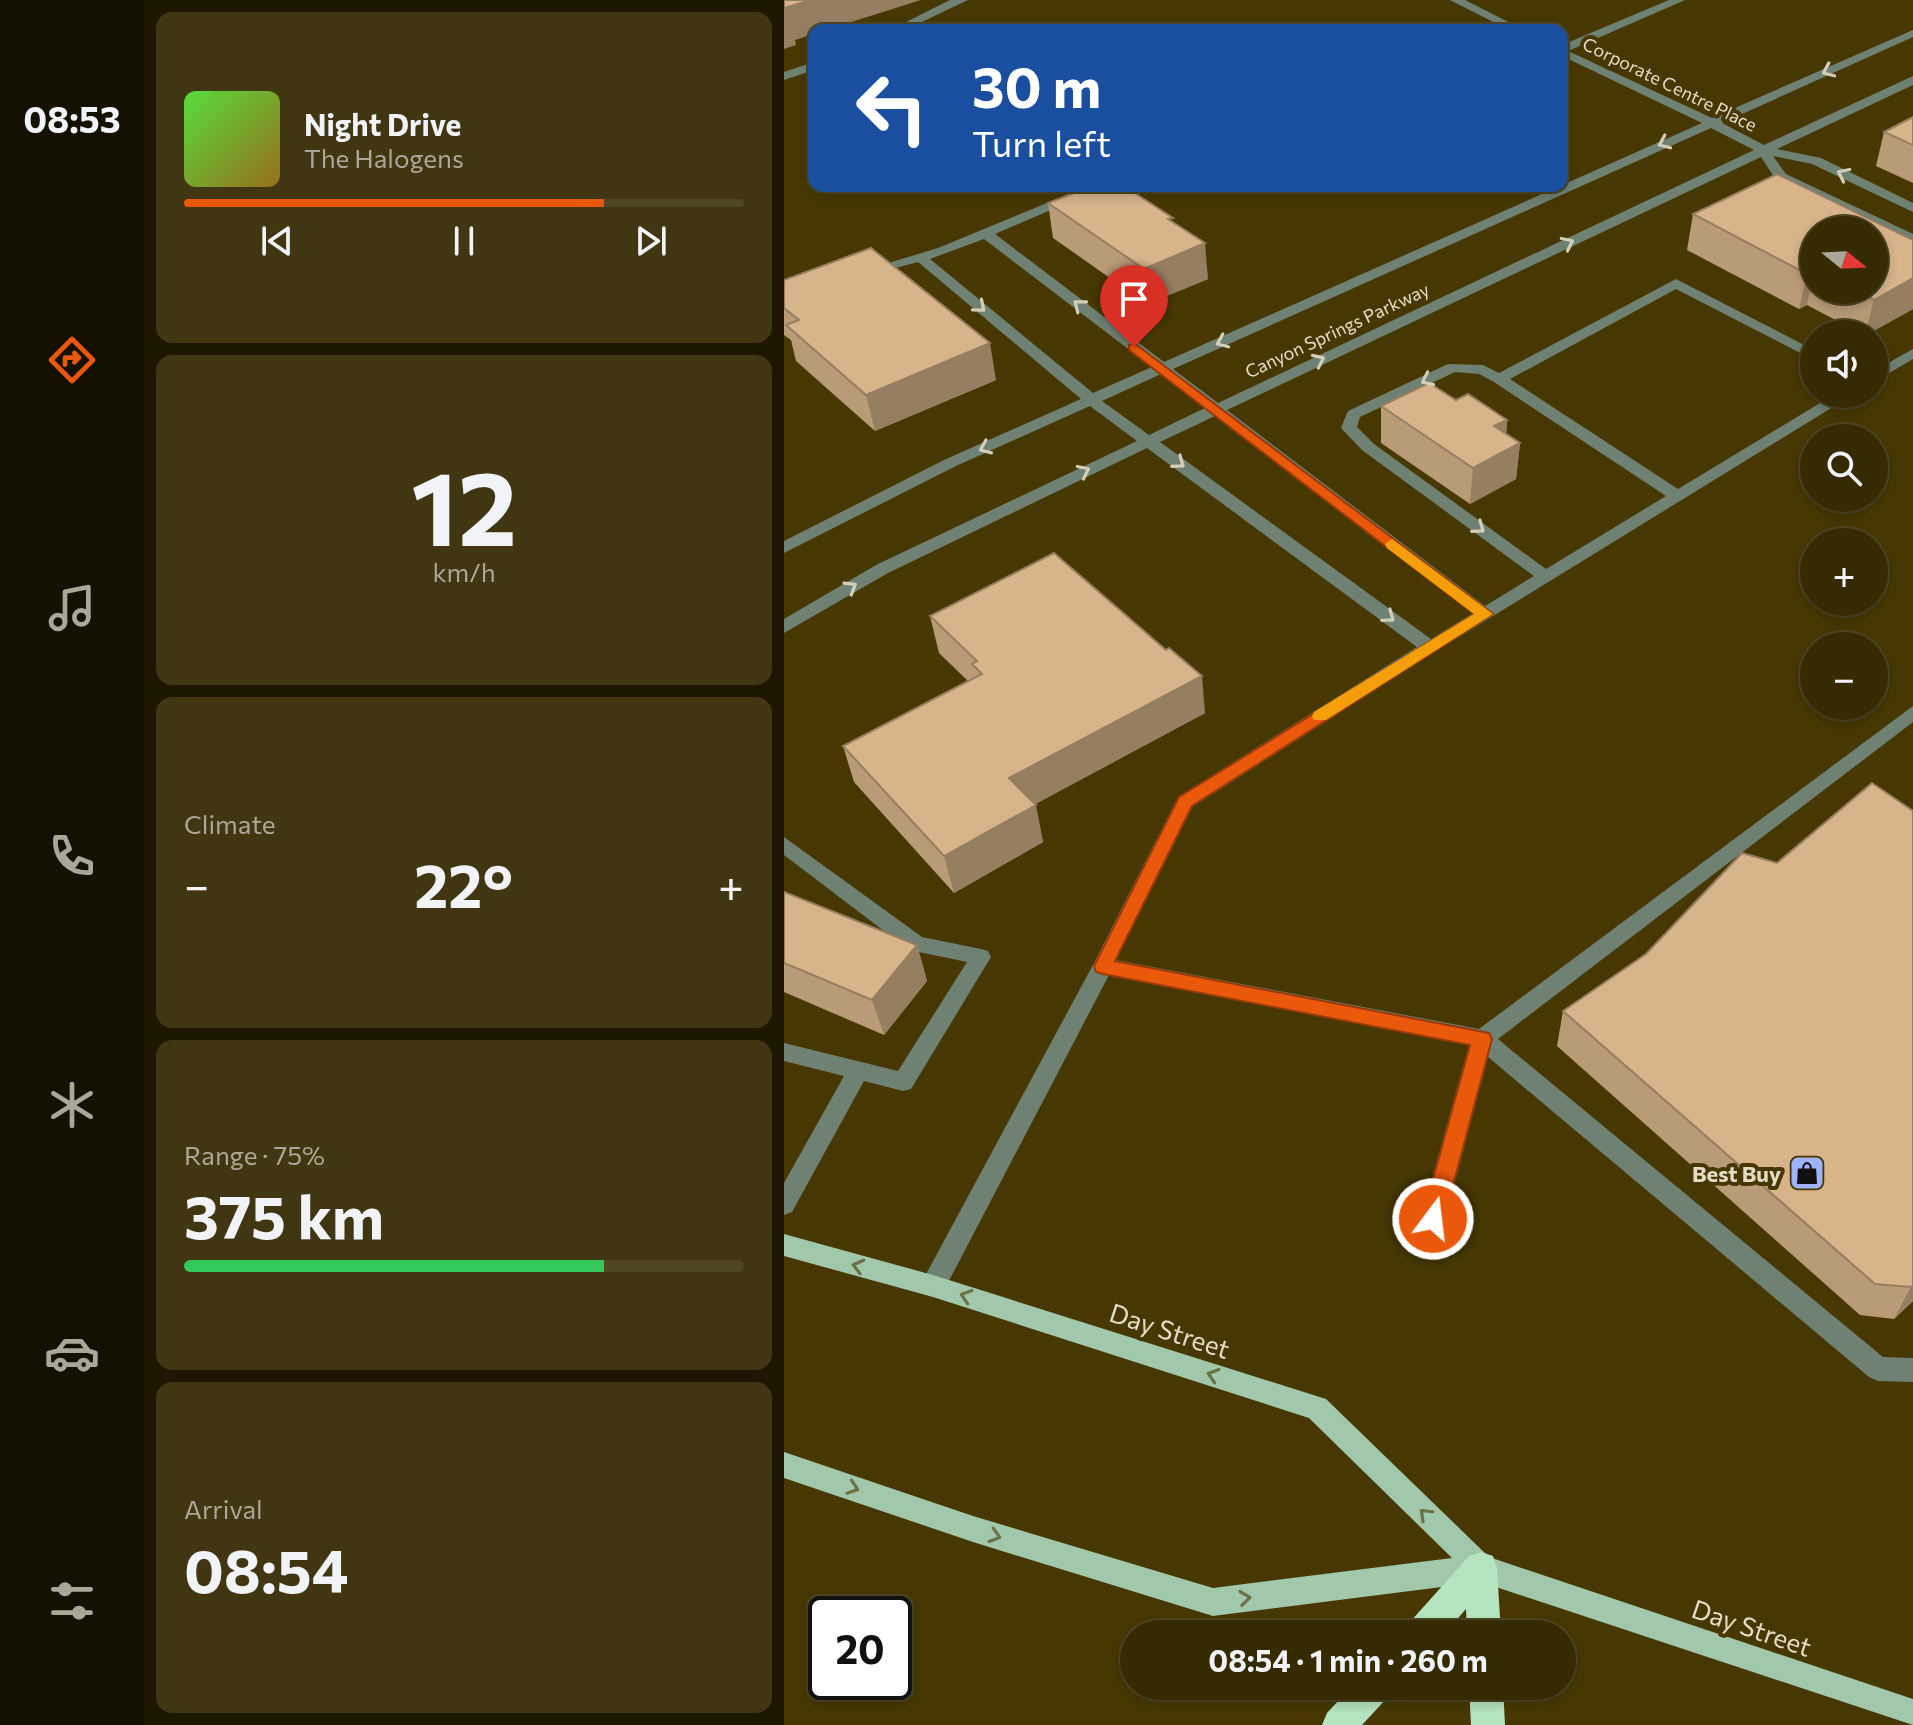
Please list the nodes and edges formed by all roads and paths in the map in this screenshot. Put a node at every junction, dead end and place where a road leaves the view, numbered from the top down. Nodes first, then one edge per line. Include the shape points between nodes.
1 (962, 0) edge
2 (1456, 0) edge
3 (1679, 0) edge
4 (1502, 22) junction
5 (908, 24) edge
6 (1497, 24) edge
7 (1506, 24) edge
8 (1913, 33) edge
9 (1568, 47) edge
10 (1568, 53) edge
11 (808, 68) edge
12 (784, 76) edge
13 (1913, 80) edge
14 (1710, 122) junction
15 (1763, 150) junction
16 (1568, 186) edge
17 (1084, 192) edge
18 (1555, 192) edge
19 (1913, 208) edge
20 (985, 233) junction
21 (1913, 239) edge
22 (920, 257) junction
23 (849, 276) edge
24 (1800, 349) edge
25 (1913, 353) edge
26 (1888, 368) edge
27 (1163, 369) junction
28 (1499, 379) junction
29 (1093, 401) junction
30 (1823, 408) edge
31 (1215, 409) junction
32 (1148, 441) junction
33 (1678, 497) junction
34 (784, 548) edge
35 (1546, 577) junction
36 (1485, 614) junction
37 (784, 627) edge
38 (1430, 647) junction
39 (1913, 712) edge
40 (784, 844) edge
41 (1103, 966) junction
42 (1482, 1039) junction
43 (784, 1052) edge
44 (858, 1071) junction
45 (784, 1205) edge
46 (1433, 1219) dead end
47 (784, 1245) edge
48 (933, 1286) junction
49 (1913, 1370) edge
50 (784, 1465) edge
51 (1481, 1568) junction
52 (1435, 1620) edge
53 (1483, 1620) edge
54 (1362, 1700) edge
55 (1487, 1700) edge
56 (1913, 1713) edge
57 (1339, 1725) edge
58 (1488, 1725) edge

1 - 5 street
2 - 4 street
3 - 9 street
4 - 6 street
4 - 7 street
8 -> 14 street, Canyon Springs Parkway
10 - 14 street, Corporate Centre Place
11 - 12 street
13 - 15 street, Canyon Springs Parkway
14 - 15 street, Corporate Centre Place
14 -> 16 street, Canyon Springs Parkway
19 -> 15 street via 1816,161
15 - 21 street via 1781,177
31 -> 15 street, Canyon Springs Parkway
17 - 20 street
18 -> 27 street, Canyon Springs Parkway
20 - 22 street
27 -> 20 street
22 - 23 street
22 -> 29 street
24 - 28 street via 1676,283
25 - 26 street
27 - 29 street, Canyon Springs Parkway
27 - 31 street
28 - 33 street
28 -> 35 street via 1483,370 1453,367 1353,414 1349,428
29 - 32 street
29 -> 34 street, Canyon Springs Parkway via 950,463
30 - 33 street
31 - 32 street, Canyon Springs Parkway
31 - 36 street
37 -> 32 street, Canyon Springs Parkway via 882,569
32 -> 38 street
33 - 35 street
35 - 36 street
36 - 38 street
38 - 41 street via 1185,802
39 - 42 street
40 - 44 street via 916,944 981,957 903,1082
41 - 42 street
41 - 48 street
42 - 46 street
42 - 49 street via 1878,1369
43 - 44 street
44 - 45 street
48 -> 47 main road, Day Street
51 -> 48 main road, Day Street via 1317,1408
50 -> 51 main road, Day Street via 1213,1602
51 - 52 highway
51 - 53 highway
51 - 56 main road, Day Street
54 - 57 highway
55 - 58 highway

